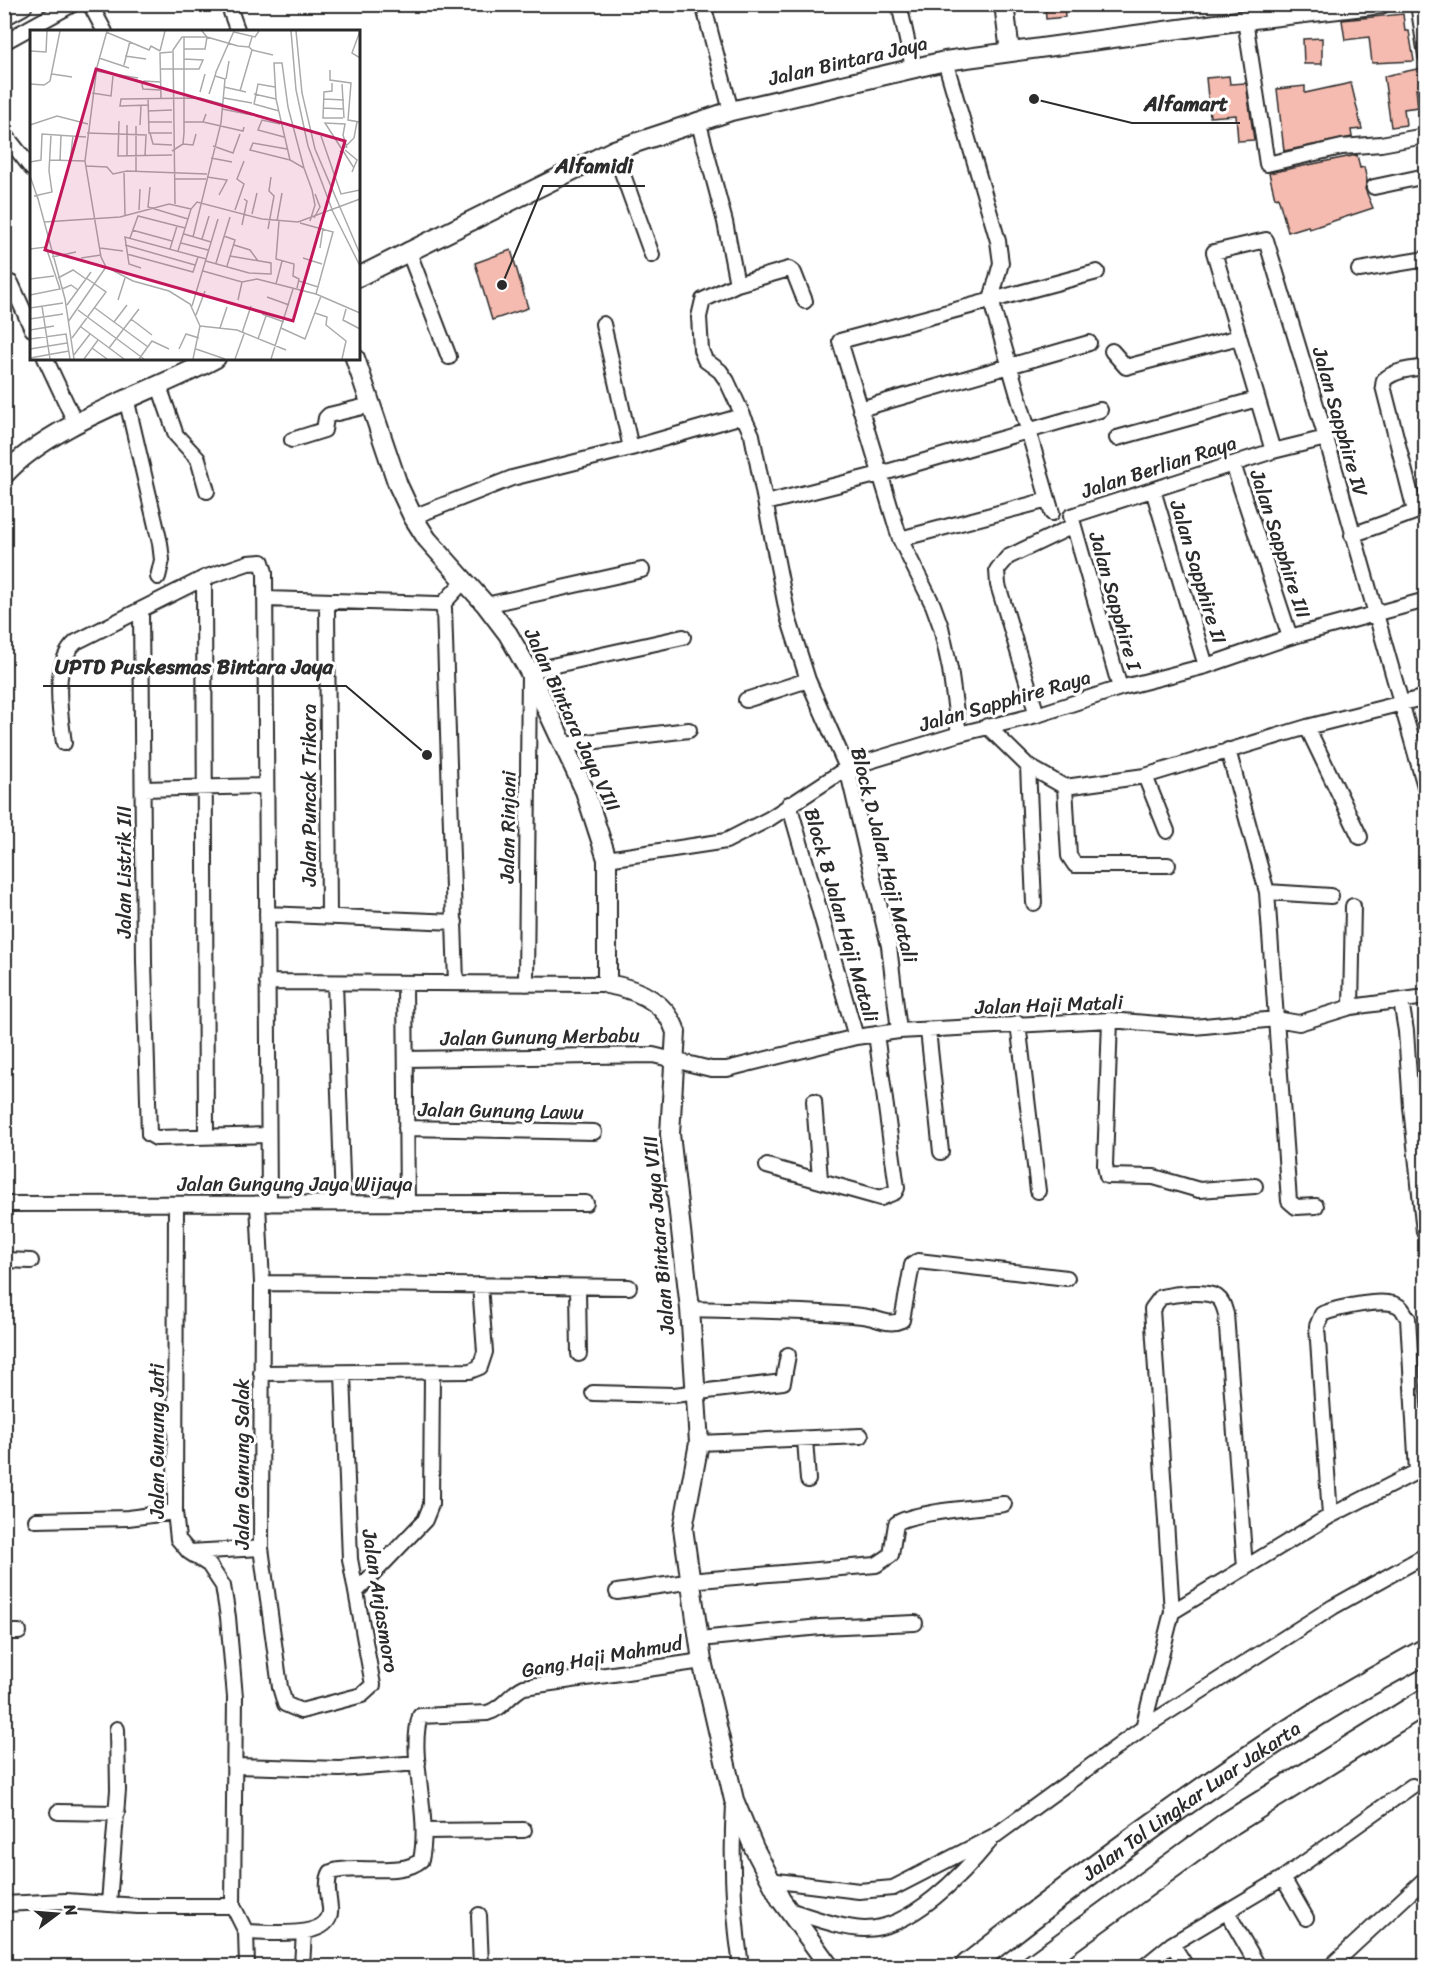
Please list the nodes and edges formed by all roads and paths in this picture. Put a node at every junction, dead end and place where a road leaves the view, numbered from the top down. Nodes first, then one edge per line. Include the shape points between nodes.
1 (23, 4) edge
2 (74, 4) edge
3 (90, 4) edge
4 (228, 4) edge
5 (703, 4) edge
6 (899, 4) edge
7 (1004, 4) edge
8 (1381, 4) edge
9 (1418, 4) edge
10 (4, 18) edge
11 (1245, 20) junction
12 (104, 30) edge
13 (237, 30) edge
14 (4, 42) edge
15 (1010, 52) junction
16 (1425, 56) edge
17 (945, 61) junction
18 (913, 67) junction
19 (731, 111) junction
20 (698, 120) junction
21 (4, 133) edge
22 (1419, 137) dead end
23 (614, 150) junction
24 (30, 166) edge
25 (1425, 176) edge
26 (1374, 187) dead end
27 (408, 250) junction
28 (652, 255) dead end
29 (1425, 259) edge
30 (1359, 270) dead end
31 (1097, 272) dead end
32 (360, 276) edge
33 (11, 283) dead end
34 (737, 284) junction
35 (805, 301) dead end
36 (992, 303) junction
37 (603, 324) dead end
38 (30, 325) edge
39 (1239, 337) junction
40 (1089, 343) dead end
41 (1112, 351) dead end
42 (450, 357) dead end
43 (46, 360) edge
44 (212, 360) edge
45 (356, 360) edge
46 (1009, 364) junction
47 (1425, 367) edge
48 (159, 386) junction
49 (1257, 399) junction
50 (127, 402) junction
51 (371, 405) junction
52 (860, 409) junction
53 (1100, 410) dead end
54 (741, 416) junction
55 (76, 424) junction
56 (1029, 430) junction
57 (1118, 438) dead end
58 (1326, 438) junction
59 (292, 440) dead end
60 (631, 448) junction
61 (1272, 451) junction
62 (1233, 464) junction
63 (880, 474) junction
64 (4, 475) edge
65 (1153, 490) junction
66 (207, 491) dead end
67 (766, 503) junction
68 (1420, 510) edge
69 (413, 517) junction
70 (1073, 526) junction
71 (1352, 535) junction
72 (900, 539) junction
73 (642, 570) dead end
74 (158, 578) dead end
75 (204, 578) junction
76 (463, 582) junction
77 (266, 599) junction
78 (1425, 600) edge
79 (327, 602) junction
80 (442, 605) junction
81 (486, 605) junction
82 (141, 610) junction
83 (1376, 614) junction
84 (682, 637) dead end
85 (1290, 637) junction
86 (1206, 666) junction
87 (529, 671) junction
88 (808, 680) junction
89 (1120, 688) junction
90 (1425, 697) edge
91 (746, 700) dead end
92 (1401, 704) junction
93 (1036, 715) junction
94 (987, 726) junction
95 (1307, 727) junction
96 (689, 730) dead end
97 (959, 734) junction
98 (64, 743) dead end
99 (563, 745) junction
100 (1228, 750) junction
101 (1028, 766) junction
102 (846, 768) junction
103 (1145, 776) junction
104 (266, 786) junction
105 (1065, 788) junction
106 (143, 789) junction
107 (205, 789) junction
108 (1425, 790) edge
109 (789, 804) junction
110 (1167, 831) dead end
111 (1360, 837) dead end
112 (607, 859) junction
113 (1168, 865) dead end
114 (1267, 892) junction
115 (1331, 896) dead end
116 (1034, 903) dead end
117 (1353, 906) dead end
118 (267, 914) junction
119 (329, 916) junction
120 (455, 922) junction
121 (267, 982) junction
122 (335, 983) junction
123 (405, 983) junction
124 (456, 983) junction
125 (526, 984) junction
126 (607, 984) junction
127 (1425, 997) edge
128 (1401, 1001) junction
129 (1351, 1007) junction
130 (1276, 1019) junction
131 (1110, 1020) junction
132 (1018, 1023) junction
133 (928, 1030) junction
134 (899, 1031) junction
135 (876, 1034) junction
136 (856, 1037) junction
137 (406, 1059) junction
138 (675, 1059) junction
139 (814, 1101) dead end
140 (406, 1128) junction
141 (594, 1132) dead end
142 (206, 1135) junction
143 (268, 1135) junction
144 (941, 1152) dead end
145 (767, 1166) dead end
146 (820, 1179) junction
147 (1255, 1186) dead end
148 (1038, 1191) dead end
149 (344, 1203) junction
150 (407, 1203) junction
151 (586, 1203) dead end
152 (4, 1204) edge
153 (176, 1204) junction
154 (264, 1204) junction
155 (1316, 1206) dead end
156 (1424, 1232) edge
157 (4, 1260) edge
158 (31, 1261) dead end
159 (1067, 1278) dead end
160 (262, 1283) junction
161 (480, 1285) junction
162 (629, 1287) dead end
163 (578, 1288) junction
164 (690, 1309) junction
165 (579, 1354) dead end
166 (788, 1354) dead end
167 (261, 1373) junction
168 (432, 1373) junction
169 (343, 1374) junction
170 (695, 1392) junction
171 (593, 1393) dead end
172 (861, 1436) dead end
173 (805, 1439) junction
174 (699, 1443) junction
175 (1421, 1469) edge
176 (808, 1479) dead end
177 (1004, 1504) dead end
178 (175, 1512) junction
179 (1330, 1516) junction
180 (36, 1520) dead end
181 (261, 1548) junction
182 (189, 1552) junction
183 (1425, 1555) edge
184 (1245, 1568) junction
185 (692, 1581) junction
186 (356, 1592) junction
187 (617, 1592) dead end
188 (1172, 1612) junction
189 (915, 1623) dead end
190 (700, 1640) junction
191 (1425, 1651) edge
192 (702, 1660) junction
193 (1425, 1701) edge
194 (301, 1711) joint
195 (1143, 1728) junction
196 (117, 1729) dead end
197 (418, 1763) junction
198 (234, 1766) junction
199 (1412, 1786) dead end
200 (734, 1800) junction
201 (58, 1812) dead end
202 (117, 1813) junction
203 (524, 1830) dead end
204 (424, 1831) junction
205 (996, 1835) junction
206 (934, 1869) junction
207 (1283, 1878) junction
208 (1425, 1878) edge
209 (769, 1880) junction
210 (946, 1886) junction
211 (109, 1903) junction
212 (4, 1904) edge
213 (233, 1906) junction
214 (788, 1910) junction
215 (1227, 1912) junction
216 (478, 1915) dead end
217 (1306, 1918) dead end
218 (246, 1932) junction
219 (304, 1932) junction
220 (1172, 1944) junction
221 (1335, 1965) edge
222 (247, 1966) edge
223 (302, 1966) edge
224 (481, 1966) edge
225 (741, 1966) edge
226 (829, 1966) edge
227 (968, 1966) edge
228 (1034, 1966) edge
229 (1146, 1966) edge
230 (1186, 1966) edge
231 (1258, 1966) edge

1 - 10 street via 24,7
2 - 14 street
3 - 12 street
4 - 13 street
5 - 19 street
6 - 18 street
7 - 15 street
8 - 11 street, Jalan Bintara Jaya
9 - 16 street
11 - 15 street, Jalan Bintara Jaya
11 - 22 street via 1267,164 1342,147
15 - 17 street, Jalan Bintara Jaya
17 - 18 street, Jalan Bintara Jaya
17 - 36 street via 998,241 1001,264
18 - 19 street, Jalan Bintara Jaya
19 - 20 street, Jalan Bintara Jaya
20 - 23 street, Jalan Bintara Jaya
20 - 34 street
21 - 24 street
23 - 27 street, Jalan Bintara Jaya
23 - 28 street
25 - 26 street
27 - 32 street, Jalan Bintara Jaya
27 - 42 street
29 - 30 street
31 - 36 street
33 - 38 street
34 - 35 street via 789,269
34 - 54 street, Block D Jalan Haji Matali via 703,300 699,340 705,360 727,381
36 - 46 street
36 - 52 street via 840,341
37 - 60 street
39 - 41 street via 1126,367
39 - 49 street
39 - 58 street, Jalan Sapphire IV via 1214,252 1266,240
40 - 46 street
43 - 55 street
44 - 48 street
45 - 51 street, Jalan Bintara Jaya VIII
46 - 52 street
46 - 56 street
47 - 68 street via 1389,376 1383,386
48 - 50 street
48 - 66 street via 176,435 198,459
49 - 57 street
49 - 61 street
50 - 55 street
50 - 74 street via 160,543
51 - 59 street via 329,415 324,430
51 - 69 street, Jalan Bintara Jaya VIII
52 - 63 street
53 - 56 street
54 - 60 street
54 - 67 street, Block D Jalan Haji Matali via 752,435
55 - 64 street
56 - 63 street
56 - 72 street via 1050,506
58 - 61 street, Jalan Berlian Raya
58 - 71 street, Jalan Sapphire IV
60 - 69 street via 512,478
61 - 62 street, Jalan Berlian Raya
62 - 65 street, Jalan Berlian Raya
62 - 85 street, Jalan Sapphire III
63 - 67 street
63 - 72 street
65 - 70 street, Jalan Berlian Raya via 1071,516
65 - 86 street, Jalan Sapphire II
67 - 88 street, Block D Jalan Haji Matali via 781,588
68 - 71 street
69 - 76 street, Jalan Bintara Jaya VIII
70 - 89 street, Jalan Sapphire I
70 - 93 street, Jalan Berlian Raya via 1008,557 998,570 998,585
71 - 83 street, Jalan Sapphire IV
72 - 97 street via 941,627
73 - 81 street
75 - 77 street, Jalan Gunung Salak via 262,562
75 - 82 street
75 - 107 street
76 - 80 street
76 - 81 street, Jalan Bintara Jaya VIII
77 - 79 street
77 - 104 street, Jalan Gunung Salak
78 - 83 street, Jalan Sapphire Raya
79 - 80 street
79 - 119 street, Jalan Puncak Trikora
80 - 120 street via 446,612
81 - 87 street, Jalan Bintara Jaya VIII
82 - 98 street via 68,649 60,688
82 - 106 street, Jalan Listrik III
83 - 85 street, Jalan Sapphire Raya
83 - 92 street, Jalan Sapphire IV
84 - 87 street
85 - 86 street, Jalan Sapphire Raya
86 - 89 street, Jalan Sapphire Raya
87 - 99 street, Jalan Bintara Jaya VIII
87 - 125 street, Jalan Rinjani
88 - 91 street
88 - 102 street, Block D Jalan Haji Matali
89 - 93 street, Jalan Sapphire Raya
90 - 92 street
92 - 95 street
92 - 108 street, Jalan Sapphire IV
93 - 94 street, Jalan Sapphire Raya
94 - 97 street, Jalan Sapphire Raya
94 - 101 street
95 - 100 street
95 - 111 street
96 - 99 street
97 - 102 street, Jalan Sapphire Raya
99 - 112 street, Jalan Bintara Jaya VIII via 594,812
100 - 103 street
100 - 114 street
101 - 105 street
101 - 116 street
102 - 109 street, Jalan Sapphire Raya
102 - 134 street, Block D Jalan Haji Matali via 889,946
103 - 105 street
103 - 110 street
104 - 107 street
104 - 118 street, Jalan Gunung Salak
105 - 113 street via 1069,856 1075,865
106 - 107 street
106 - 142 street, Jalan Listrik III via 146,1122 149,1134 156,1138
107 - 142 street
109 - 112 street, Jalan Sapphire Raya via 726,841
109 - 136 street, Block B Jalan Haji Matali
112 - 126 street, Jalan Bintara Jaya VIII
114 - 115 street
114 - 130 street
117 - 129 street
118 - 119 street
118 - 121 street, Jalan Gunung Salak
119 - 120 street
120 - 124 street
121 - 122 street
121 - 143 street, Jalan Gunung Salak
122 - 123 street
122 - 149 street
123 - 124 street
123 - 137 street
124 - 125 street
125 - 126 street
126 - 138 street, Jalan Bintara Jaya VIII via 659,1003 676,1032
127 - 128 street, Jalan Haji Matali
128 - 129 street, Jalan Haji Matali
128 - 156 street
129 - 130 street, Jalan Haji Matali via 1299,1023
130 - 131 street, Jalan Haji Matali via 1194,1027
130 - 155 street via 1289,1201 1296,1207
131 - 132 street, Jalan Haji Matali
131 - 147 street via 1107,1176 1154,1177 1199,1190
132 - 133 street, Jalan Haji Matali
132 - 148 street
133 - 134 street, Jalan Haji Matali
133 - 144 street
134 - 135 street, Jalan Haji Matali
135 - 136 street, Jalan Haji Matali
135 - 146 street via 897,1188 892,1195 881,1198
136 - 138 street, Jalan Haji Matali via 727,1069 711,1069
137 - 138 street, Jalan Gunung Merbabu via 653,1055
137 - 140 street
138 - 164 street, Jalan Bintara Jaya VIII via 670,1134
139 - 146 street
140 - 141 street, Jalan Gunung Lawu
140 - 150 street
142 - 143 street
143 - 154 street, Jalan Gunung Salak
145 - 146 street
149 - 150 street, Jalan Gungung Jaya Wijaya
149 - 154 street, Jalan Gungung Jaya Wijaya
150 - 151 street, Jalan Gungung Jaya Wijaya
152 - 153 street, Jalan Gungung Jaya Wijaya
153 - 154 street, Jalan Gungung Jaya Wijaya
153 - 178 street, Jalan Gunung Jati
154 - 160 street, Jalan Gunung Salak
157 - 158 street
159 - 164 street via 918,1261 912,1265 902,1320 896,1323 858,1315
160 - 161 street
160 - 167 street, Jalan Gunung Salak
161 - 163 street
161 - 168 street via 485,1352 480,1367
162 - 163 street
163 - 165 street
164 - 170 street, Jalan Bintara Jaya VIII
166 - 170 street via 783,1382
167 - 169 street
167 - 181 street, Jalan Gunung Salak
168 - 169 street
168 - 186 street via 431,1505 425,1520
169 - 186 street, Jalan Anjasmoro via 350,1559
170 - 171 street
170 - 174 street, Jalan Bintara Jaya VIII
172 - 173 street
173 - 174 street
173 - 176 street
174 - 185 street, Jalan Bintara Jaya VIII via 683,1528
175 - 179 street
175 - 179 street via 1408,1318 1399,1306 1387,1302 1322,1314 1317,1326
177 - 185 street via 898,1521 891,1555 876,1565
178 - 180 street via 128,1518
178 - 182 street, Jalan Gunung Jati via 178,1539
179 - 184 street
181 - 182 street
181 - 194 street, Jalan Gunung Salak via 280,1688 285,1704
182 - 198 street, Jalan Gunung Jati via 209,1565 223,1586 235,1697
183 - 195 street via 1333,1607
184 - 188 street
184 - 188 street via 1223,1303 1208,1294 1161,1297 1152,1309
185 - 187 street
185 - 190 street, Jalan Bintara Jaya VIII
186 - 194 street, Jalan Anjasmoro via 373,1685 362,1695
188 - 195 street
189 - 190 street via 820,1627
190 - 192 street, Jalan Bintara Jaya VIII
191 - 227 highway, Jalan Tol Lingkar Luar Jakarta via 1316,1714 1250,1758 1102,1862
192 - 197 street, Gang Haji Mahmud via 524,1687 497,1710 487,1713 420,1716
192 - 200 street, Jalan Bintara Jaya VIII
193 - 228 highway, Jalan Tol Lingkar Luar Jakarta via 1227,1825
195 - 205 street
196 - 202 street
197 - 198 street via 340,1769
197 - 204 street
198 - 213 street, Jalan Gunung Jati
199 - 207 street
200 - 209 street, Jalan Bintara Jaya VIII
200 - 225 street via 735,1926
201 - 202 street
202 - 211 street
203 - 204 street
204 - 219 street via 421,1860 417,1864 331,1872 327,1878 329,1919 321,1928
205 - 206 street
205 - 210 street
206 - 209 street via 893,1888 878,1890
206 - 210 street
207 - 215 street
207 - 217 street
208 - 221 street
209 - 214 street, Jalan Bintara Jaya VIII
210 - 214 street via 907,1917 876,1929 846,1927
211 - 212 street
211 - 213 street
213 - 218 street
214 - 226 street, Jalan Bintara Jaya VIII
215 - 220 street
215 - 231 street
216 - 224 street
218 - 219 street
218 - 222 street
219 - 223 street
220 - 229 street
220 - 230 street

